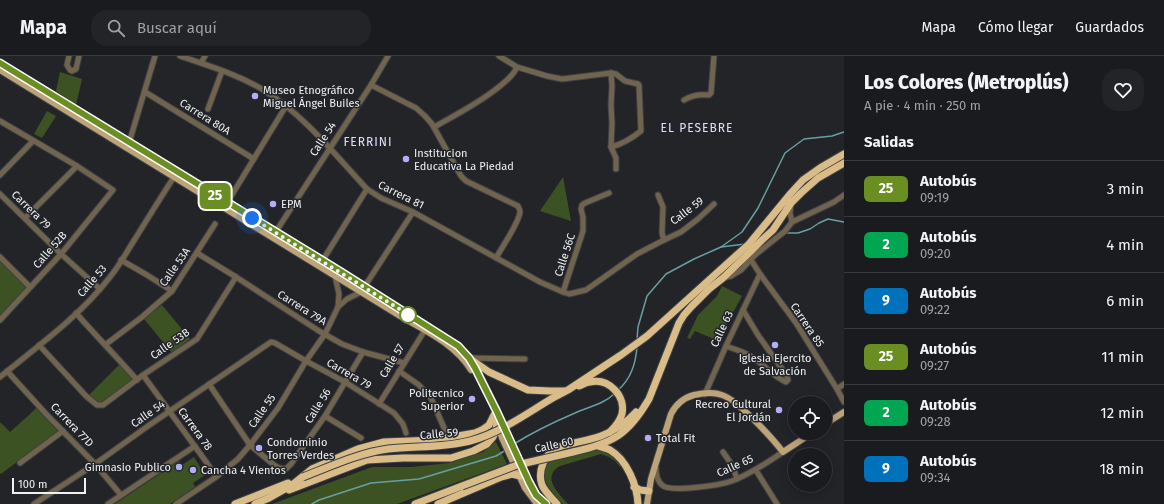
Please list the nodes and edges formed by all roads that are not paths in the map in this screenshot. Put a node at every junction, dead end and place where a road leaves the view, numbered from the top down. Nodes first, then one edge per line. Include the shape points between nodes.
1 (68, 56) edge
2 (79, 56) edge
3 (155, 56) edge
4 (180, 56) edge
5 (205, 56) edge
6 (388, 56) edge
7 (499, 56) edge
8 (714, 56) edge
9 (0, 63) edge
10 (201, 63) junction
11 (517, 67) junction
12 (0, 70) edge
13 (222, 71) junction
14 (613, 73) junction
15 (371, 84) junction
16 (145, 92) junction
17 (684, 100) dead end
18 (286, 106) junction
19 (208, 108) dead end
20 (0, 121) edge
21 (434, 128) junction
22 (33, 142) junction
23 (129, 143) junction
24 (611, 147) junction
25 (329, 148) junction
26 (844, 154) edge
27 (254, 159) junction
28 (844, 163) edge
29 (77, 166) junction
30 (616, 169) dead end
31 (0, 175) edge
32 (174, 176) junction
33 (367, 189) junction
34 (609, 193) dead end
35 (0, 194) edge
36 (658, 195) dead end
37 (844, 195) edge
38 (228, 204) junction
39 (714, 204) dead end
40 (791, 204) junction
41 (413, 212) junction
42 (25, 218) junction
43 (792, 222) junction
44 (215, 224) dead end
45 (275, 233) junction
46 (664, 240) junction
47 (197, 253) junction
48 (61, 254) junction
49 (0, 258) edge
50 (496, 258) junction
51 (121, 260) junction
52 (751, 260) junction
53 (321, 264) junction
54 (760, 274) junction
55 (335, 276) junction
56 (236, 277) junction
57 (723, 278) junction
58 (30, 287) junction
59 (100, 289) junction
60 (362, 289) junction
61 (172, 291) junction
62 (563, 292) junction
63 (569, 294) joint
64 (338, 307) junction
65 (743, 310) junction
66 (76, 314) junction
67 (0, 320) edge
68 (424, 330) junction
69 (324, 334) junction
70 (273, 342) joint
71 (39, 345) junction
72 (105, 345) junction
73 (726, 346) junction
74 (363, 352) junction
75 (469, 358) junction
76 (525, 359) dead end
77 (306, 361) junction
78 (404, 363) junction
79 (8, 371) junction
80 (399, 371) junction
81 (143, 375) junction
82 (0, 377) edge
83 (137, 380) junction
84 (345, 382) junction
85 (209, 384) junction
86 (844, 384) edge
87 (654, 388) junction
88 (837, 389) junction
89 (568, 390) junction
90 (705, 394) junction
91 (844, 402) edge
92 (379, 404) junction
93 (170, 411) junction
94 (844, 412) edge
95 (326, 416) junction
96 (496, 419) junction
97 (832, 420) edge
98 (445, 430) dead end
99 (64, 432) junction
100 (406, 432) dead end
101 (610, 432) junction
102 (505, 436) junction
103 (361, 438) dead end
104 (801, 440) edge
105 (250, 445) junction
106 (194, 446) junction
107 (598, 446) junction
108 (723, 452) dead end
109 (783, 452) junction
110 (515, 458) junction
111 (657, 459) junction
112 (20, 463) dead end
113 (95, 464) junction
114 (755, 470) junction
115 (520, 476) junction
116 (216, 477) junction
117 (303, 477) junction
118 (737, 479) junction
119 (634, 487) junction
120 (649, 491) junction
121 (121, 495) junction
122 (269, 498) junction
123 (34, 504) edge
124 (109, 504) edge
125 (176, 504) edge
126 (235, 504) edge
127 (255, 504) edge
128 (415, 504) edge
129 (438, 504) edge
130 (537, 504) edge
131 (546, 504) edge
132 (557, 504) edge
133 (638, 504) edge
134 (647, 504) edge
135 (777, 504) edge

1 - 2 street via 67,66 72,71 76,69
3 - 16 street
4 - 10 street, Carrera 81
5 - 10 street
6 - 15 street, Calle 54
7 - 11 street
8 - 17 street via 711,93 690,96
9 - 23 main road
10 - 13 street, Carrera 81
11 - 14 street via 562,79
11 - 21 street via 500,87
12 - 32 main road
13 - 18 street, Carrera 81 via 265,90
13 - 19 street
14 - 24 street
14 - 24 street via 625,81 639,85 641,132 629,141
15 - 21 street via 420,112
15 - 25 street, Calle 54
16 - 23 street
16 - 27 street, Carrera 80A
18 - 25 street, Carrera 81
18 - 27 street
20 - 22 street
21 - 50 street via 460,176 520,209 517,220
22 - 29 street
22 - 31 street
23 - 38 main road
24 - 30 street via 616,158
25 - 33 street, Carrera 81
25 - 45 street, Calle 54
26 - 89 highway via 808,176 749,244 648,336
27 - 38 street
28 - 40 highway via 818,178
29 - 42 street
29 - 48 street, Calle 52B via 113,190
32 - 51 street, Calle 53
32 - 53 main road
33 - 41 street, Carrera 81
33 - 53 street
34 - 62 street, Calle 56C via 582,205 583,231
35 - 42 street, Carrera 79
36 - 46 street via 663,206
37 - 43 street
38 - 45 main road
39 - 46 street, Calle 59 via 680,232
40 - 43 street
40 - 57 highway via 773,230
41 - 50 street, Carrera 81
41 - 60 street, Calle 55
42 - 48 street, Carrera 79
43 - 52 street
44 - 47 street, Calle 53A
45 - 53 main road
46 - 63 street, Calle 59 via 625,262 586,290
47 - 56 street, Carrera 79A
47 - 61 street, Calle 53A
48 - 58 street, Calle 52B
48 - 59 street, Carrera 79
49 - 58 street
50 - 62 street, Carrera 81
51 - 59 street, Calle 53
51 - 61 street
52 - 54 street, Carrera 85
52 - 57 street via 741,270
53 - 55 main road
53 - 60 main road
54 - 65 street, Calle 63
54 - 88 street, Carrera 85 via 796,323
55 - 60 main road
55 - 64 street, Calle 55 via 339,294
56 - 69 street, Carrera 79A
56 - 81 street, Calle 53B via 197,339
57 - 87 highway via 684,315
58 - 67 street, Calle 52B
59 - 66 street, Calle 53
60 - 64 street, Calle 55
60 - 68 main road
60 - 75 main road via 453,343
61 - 72 street, Calle 53A
62 - 63 street, Carrera 81
64 - 69 street, Calle 55
65 - 73 street, Calle 63
65 - 73 street via 787,376 787,382 750,356
66 - 71 street, Calle 53
66 - 72 street
68 - 78 street, Calle 57
68 - 96 main road via 446,343 463,359 473,373
69 - 74 street, Carrera 79A
69 - 77 street, Calle 55
70 - 77 street, Carrera 79
70 - 85 street, Calle 54
71 - 79 street, Calle 53
71 - 83 street, Calle 53B via 98,406 104,406
72 - 83 street
73 - 90 street, Calle 63
74 - 78 street, Carrera 79A
74 - 84 street, Calle 56
75 - 76 street
75 - 89 highway via 488,372 528,390
75 - 102 main road via 497,412
77 - 84 street, Carrera 79
77 - 105 street, Calle 55 via 278,408
78 - 80 street, Calle 57
79 - 82 street, Calle 53
79 - 99 street, Carrera 77D
80 - 92 street, Calle 57
80 - 98 street via 419,385 431,398
81 - 83 street, Calle 53B
81 - 93 street, Carrera 78
84 - 92 street, Carrera 79
84 - 95 street, Calle 56
85 - 93 street, Calle 54
85 - 105 street
86 - 88 street
87 - 101 highway via 630,418
87 - 107 highway, Calle 60 via 643,409 631,424 617,437
88 - 91 street, Carrera 85
89 - 101 highway via 590,382 602,382 614,388 622,404 622,416
89 - 117 highway, Calle 59, bridge via 487,436 456,444 379,451
90 - 109 main road via 722,395 734,402
90 - 111 main road via 690,397 678,404 671,414
92 - 100 street, Carrera 79 via 397,416
93 - 106 street, Carrera 78
93 - 113 street, Calle 54
94 - 97 main road
95 - 103 street
95 - 105 street, Calle 56 via 286,469 274,465
96 - 102 main road
96 - 117 highway via 475,433 448,439 384,442 352,451 312,469
96 - 122 highway via 496,430 492,440 473,451 451,458 368,460
99 - 112 street
99 - 113 street, Carrera 77D
101 - 132 highway via 560,447 546,457 541,469 542,481 545,490
102 - 110 main road
104 - 109 main road, Calle 65
105 - 116 street, Calle 55
106 - 116 street, Carrera 78
106 - 121 street
107 - 119 highway via 620,458
107 - 128 highway, Calle 60, bridge via 517,465
108 - 118 street
109 - 114 street, Calle 65
110 - 115 main road
110 - 131 main road via 536,495
111 - 118 street, Calle 65 via 656,474 660,484 666,488 719,485
111 - 120 main road
113 - 121 street, Carrera 77D
113 - 123 street, Calle 54
114 - 118 street, Calle 65
114 - 135 street
115 - 129 highway via 512,474 501,477
115 - 130 main road
116 - 125 street, Calle 55
117 - 122 highway
117 - 126 highway
119 - 120 highway
119 - 133 highway
120 - 134 main road
121 - 124 street
122 - 127 highway

